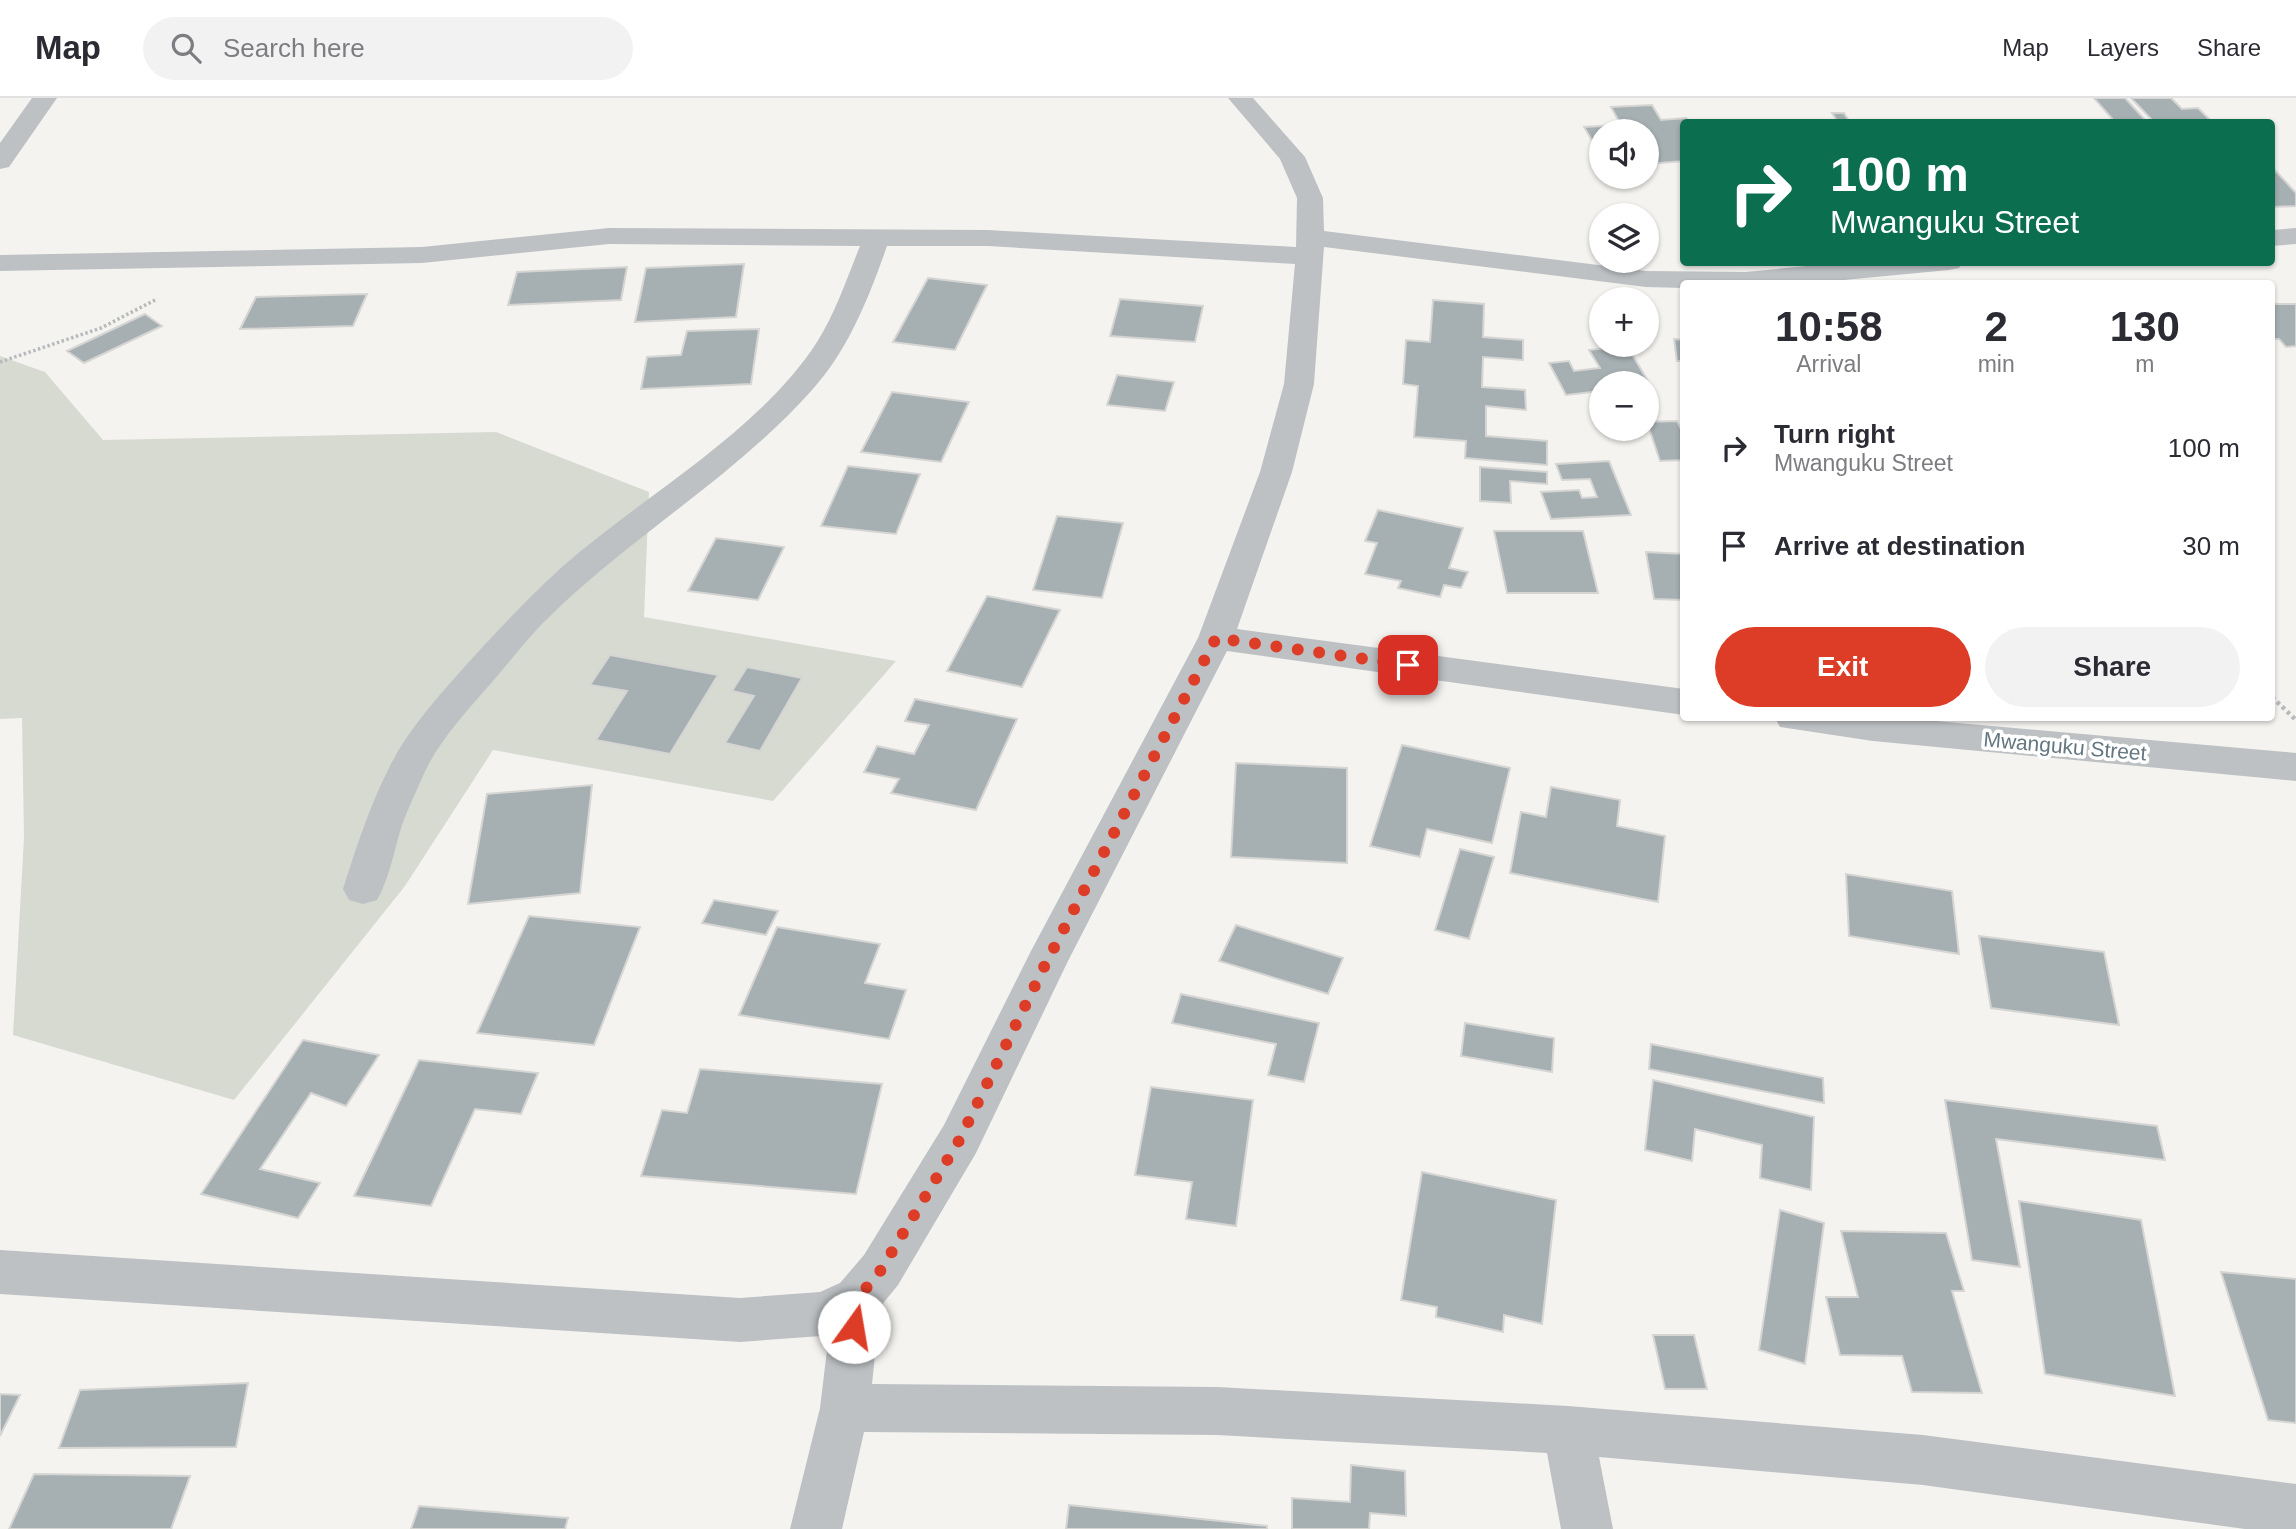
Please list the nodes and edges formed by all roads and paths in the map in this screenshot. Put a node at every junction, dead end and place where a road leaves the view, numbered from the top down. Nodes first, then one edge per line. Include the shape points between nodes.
1 (45, 98) edge
2 (1240, 98) edge
3 (0, 161) edge
4 (877, 236) junction
5 (2296, 236) edge
6 (2275, 238) edge
7 (1310, 246) junction
8 (219, 258) junction
9 (0, 263) edge
10 (1904, 266) edge
11 (1745, 280) edge
12 (1745, 280) edge
13 (0, 362) edge
14 (1216, 638) junction
15 (2275, 700) edge
16 (1680, 701) edge
17 (2296, 720) edge
18 (1815, 721) edge
19 (2296, 766) edge
20 (363, 889) dead end
21 (0, 1272) edge
22 (857, 1299) junction
23 (845, 1408) junction
24 (1568, 1430) junction
25 (2296, 1510) edge
26 (816, 1529) edge
27 (1587, 1529) edge

1 - 3 street
2 - 7 street via 1292,157 1310,198
4 - 7 street
4 - 8 street via 609,236 422,255
4 - 20 street via 853,301 831,343 802,383 705,471 577,572 527,618 440,719 407,769
5 - 6 street
7 - 11 street via 1646,279
7 - 14 street via 1298,384 1276,472
8 - 9 street
8 - 13 path via 143,308
10 - 12 street
14 - 16 street
14 - 22 street via 1046,963 960,1139 881,1270
15 - 17 path
18 - 19 street, Mwanguku Street
21 - 22 street via 740,1320 821,1314
22 - 23 street
23 - 24 street via 1217,1411
23 - 26 street
24 - 25 street via 1923,1460
24 - 27 street

